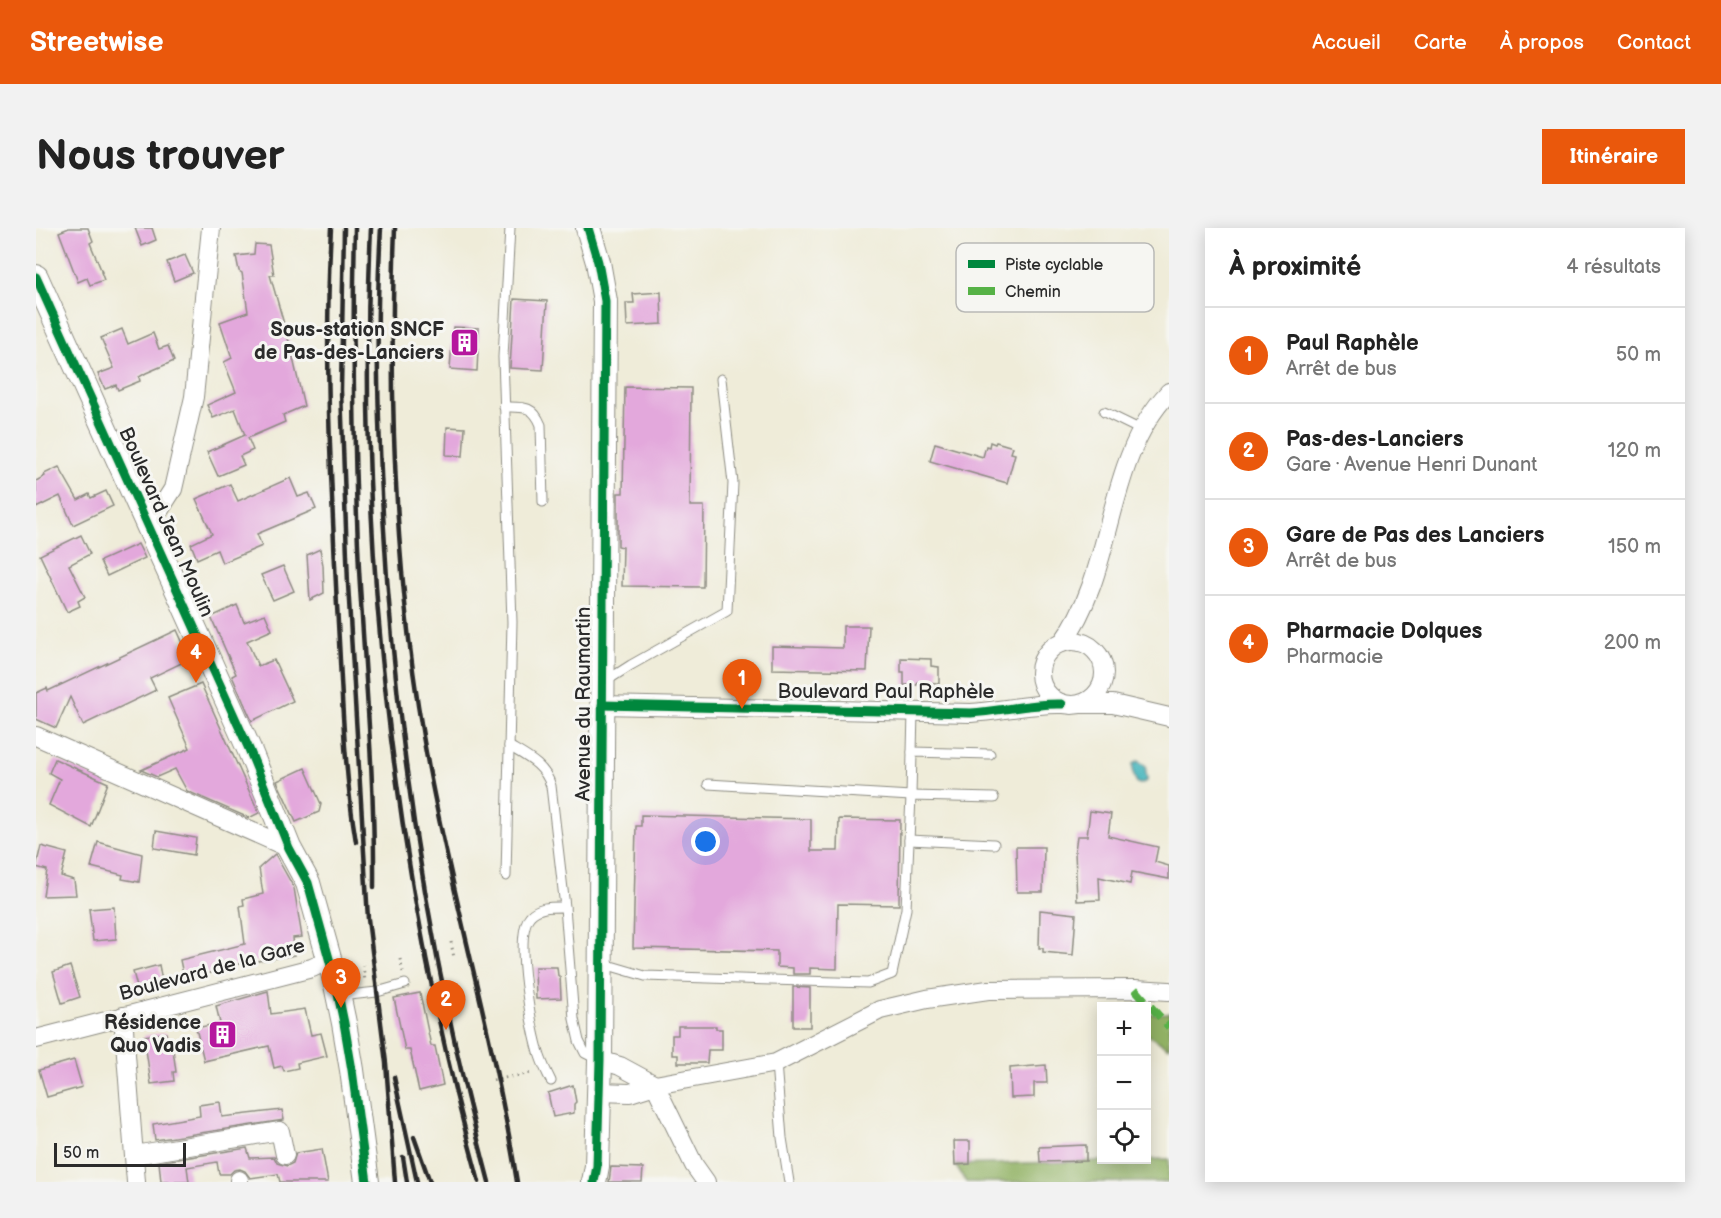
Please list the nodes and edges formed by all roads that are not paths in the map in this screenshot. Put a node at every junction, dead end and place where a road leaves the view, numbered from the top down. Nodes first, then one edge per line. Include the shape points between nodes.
1 (211, 228) edge
2 (510, 228) edge
3 (588, 228) edge
4 (36, 277) edge
5 (721, 378) dead end
6 (1169, 392) edge
7 (504, 407) junction
8 (1104, 412) dead end
9 (1140, 430) junction
10 (543, 502) dead end
11 (148, 528) junction
12 (1086, 601) junction
13 (1062, 643) junction
14 (1091, 647) junction
15 (1040, 674) junction
16 (1104, 674) junction
17 (602, 694) junction
18 (1062, 704) junction
19 (1081, 704) junction
20 (1014, 708) junction
21 (1135, 708) junction
22 (913, 712) junction
23 (1169, 717) edge
24 (36, 736) edge
25 (509, 746) junction
26 (912, 752) junction
27 (990, 754) dead end
28 (708, 784) dead end
29 (911, 796) junction
30 (994, 798) dead end
31 (909, 840) junction
32 (994, 844) dead end
33 (289, 848) junction
34 (506, 876) dead end
35 (565, 907) junction
36 (330, 960) junction
37 (601, 963) junction
38 (405, 980) road end
39 (1169, 992) edge
40 (338, 996) junction
41 (123, 1016) junction
42 (36, 1039) edge
43 (600, 1060) junction
44 (776, 1063) junction
45 (551, 1082) dead end
46 (655, 1085) junction
47 (600, 1092) junction
48 (134, 1155) junction
49 (285, 1155) dead end
50 (136, 1182) edge
51 (367, 1182) edge
52 (594, 1182) edge
53 (706, 1182) edge
54 (789, 1182) edge

1 - 11 street via 194,397 173,489
2 - 7 lane
3 - 17 street, Avenue du Raumartin via 605,301
4 - 11 street, Boulevard Jean Moulin
5 - 17 lane via 733,483 727,611 631,665
6 - 9 street
7 - 10 lane via 523,407 537,415 541,425
7 - 25 lane via 513,622
8 - 9 lane
9 - 12 street via 1123,470
11 - 33 street, Boulevard Jean Moulin via 249,749
12 - 13 street
12 - 14 street
13 - 14 street
13 - 15 street via 1046,655
14 - 16 street via 1103,664
15 - 18 street via 1046,692
15 - 20 street, Boulevard Paul Raphèle
16 - 19 street via 1097,693
16 - 21 street
17 - 22 street, Boulevard Paul Raphèle
17 - 37 street, Avenue du Raumartin
18 - 19 street
18 - 20 street, Boulevard Paul Raphèle
19 - 21 street
20 - 22 street, Boulevard Paul Raphèle via 971,713
21 - 23 street
22 - 26 lane
24 - 33 street
25 - 34 lane
25 - 35 lane via 549,776
26 - 27 lane
26 - 29 lane
28 - 29 lane
29 - 30 lane
29 - 31 lane
31 - 32 lane
31 - 37 lane via 906,909 892,974 868,983 657,977
33 - 36 street, Boulevard Jean Moulin via 308,883
35 - 43 lane via 579,1041 585,1053
35 - 45 lane via 537,910 523,933 525,974 536,1039
36 - 40 street, Boulevard Jean Moulin
36 - 41 street, Boulevard de la Gare via 312,968
37 - 43 street, Avenue du Raumartin
38 - 40 lane via 377,992
39 - 44 street via 988,990 927,999 880,1010
40 - 51 street, Boulevard Jean Moulin
41 - 42 street, Boulevard de la Gare
41 - 48 street
43 - 46 street
43 - 47 street, Avenue du Raumartin
44 - 46 street
44 - 54 lane
46 - 47 street via 630,1093
46 - 53 street
47 - 52 street, Avenue du Raumartin
48 - 49 street via 280,1131
48 - 50 street

